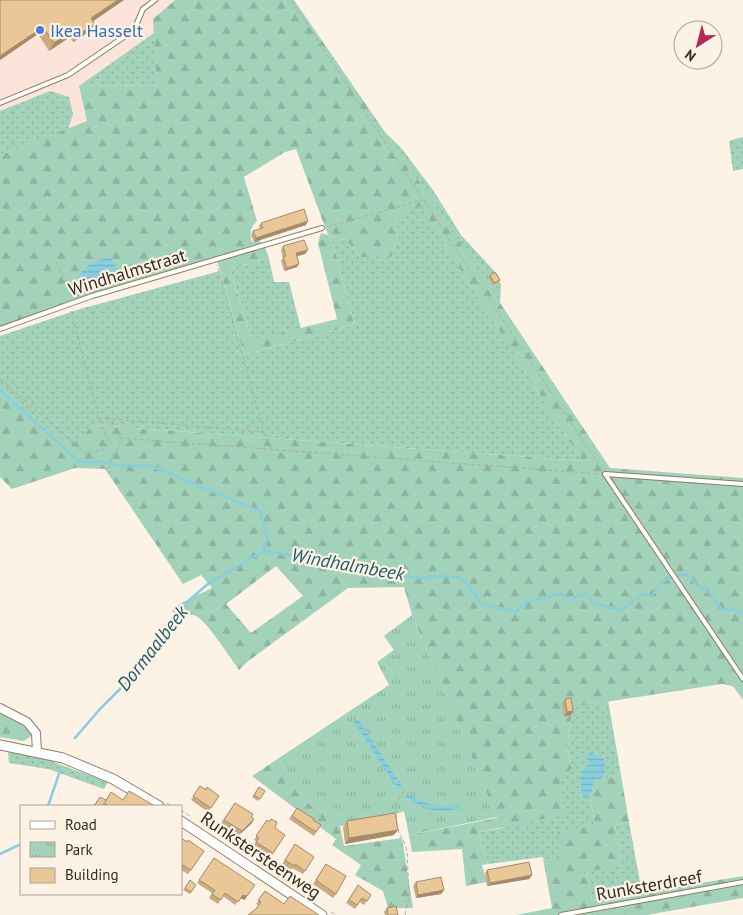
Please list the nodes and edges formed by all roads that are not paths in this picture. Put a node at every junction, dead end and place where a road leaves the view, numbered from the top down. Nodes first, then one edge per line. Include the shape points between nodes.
1 (155, 0) edge
2 (0, 103) edge
3 (322, 228) road end
4 (0, 329) edge
5 (743, 484) edge
6 (743, 679) edge
7 (0, 708) edge
8 (0, 745) edge
9 (37, 752) junction
10 (157, 805) edge
11 (182, 822) edge
12 (743, 882) edge
13 (322, 915) edge
14 (561, 915) edge

1 - 2 lane via 143,9 134,30 93,58 68,74
3 - 4 lane, Windhalmstraat via 69,304
5 - 6 lane via 605,474
7 - 9 street via 27,722 36,733
8 - 9 street
9 - 10 street via 63,758 113,779
11 - 13 street, Runkstersteenweg
12 - 14 lane, Runksterdreef

